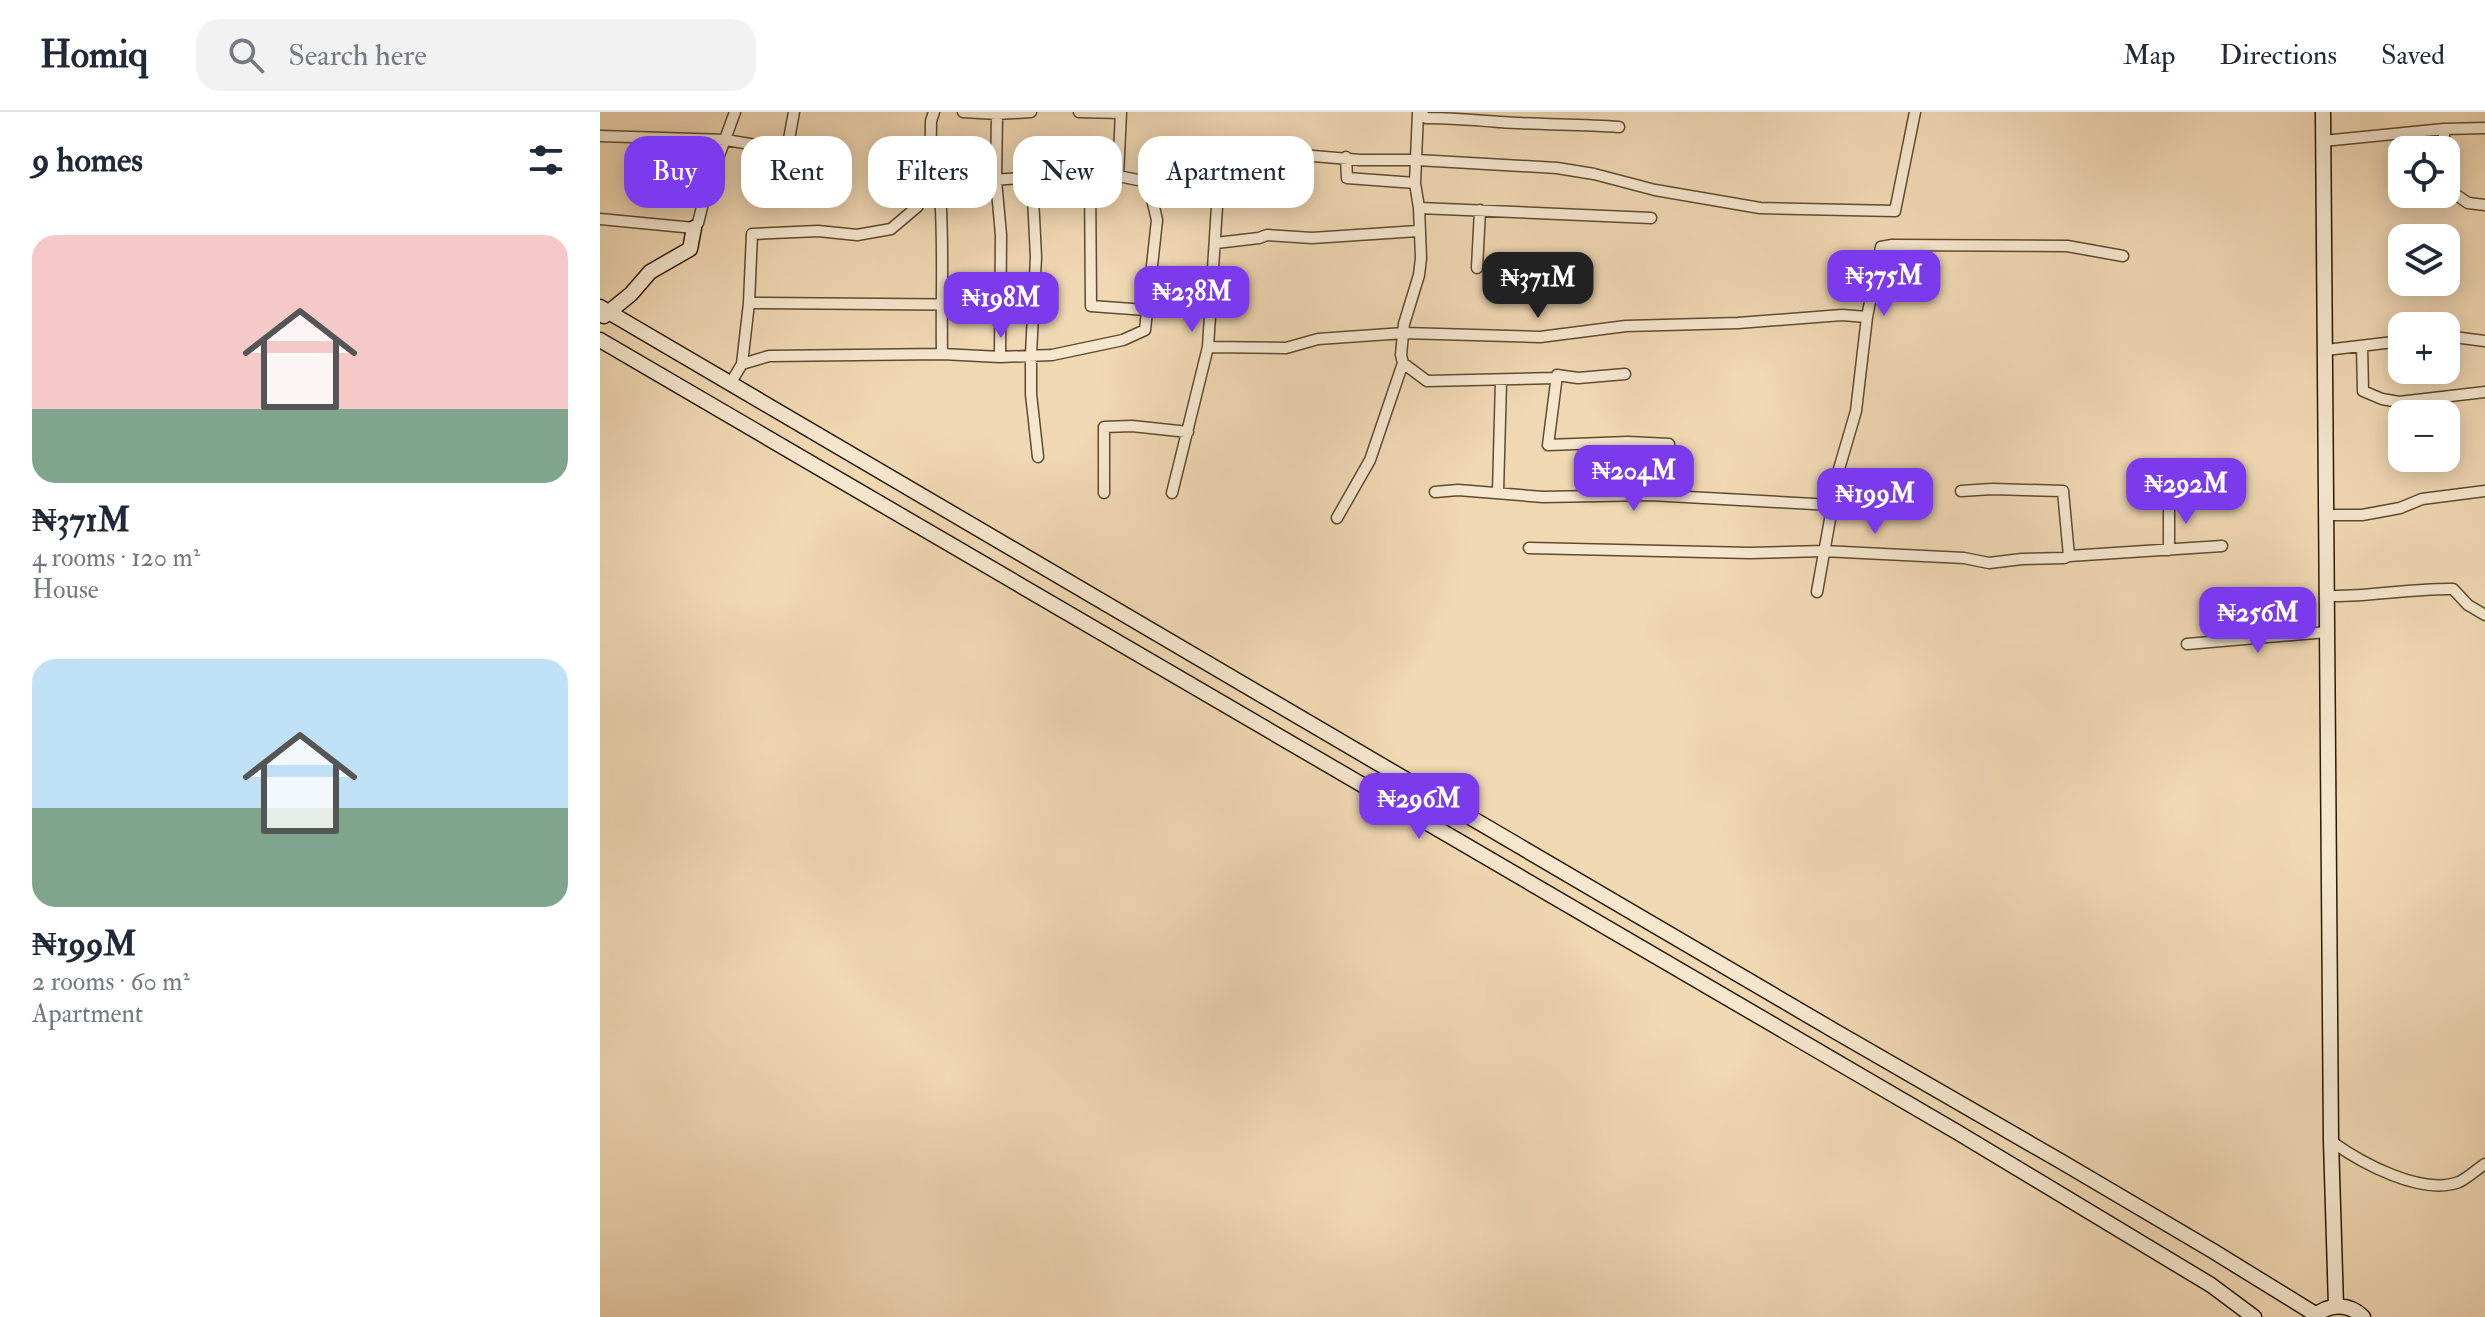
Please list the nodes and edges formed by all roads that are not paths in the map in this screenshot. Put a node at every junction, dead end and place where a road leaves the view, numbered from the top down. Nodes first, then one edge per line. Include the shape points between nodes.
1 (735, 112) edge
2 (794, 112) edge
3 (934, 112) edge
4 (963, 112) edge
5 (1031, 112) edge
6 (1079, 112) edge
7 (1419, 112) edge
8 (1915, 112) edge
9 (2323, 112) edge
10 (997, 113) edge
11 (1121, 113) edge
12 (1459, 115) edge
13 (1619, 127) dead end
14 (2485, 128) edge
15 (2444, 129) junction
16 (600, 136) edge
17 (931, 136) edge
18 (997, 136) edge
19 (1120, 136) edge
20 (2444, 136) edge
21 (726, 140) junction
22 (2323, 141) junction
23 (1314, 155) edge
24 (1346, 157) junction
25 (1417, 160) junction
26 (1415, 183) junction
27 (997, 191) edge
28 (2460, 198) edge
29 (2485, 205) edge
30 (916, 208) edge
31 (941, 208) edge
32 (1034, 208) edge
33 (1090, 208) edge
34 (1154, 208) edge
35 (1218, 208) edge
36 (1419, 208) junction
37 (1480, 210) junction
38 (1651, 218) dead end
39 (600, 219) edge
40 (694, 228) junction
41 (1418, 231) junction
42 (1216, 243) junction
43 (2123, 256) dead end
44 (1477, 268) dead end
45 (749, 303) junction
46 (999, 305) junction
47 (941, 306) junction
48 (1146, 310) junction
49 (603, 313) edge
50 (1867, 317) junction
51 (1404, 333) junction
52 (2460, 338) edge
53 (600, 340) edge
54 (2485, 341) edge
55 (2388, 343) edge
56 (2362, 346) junction
57 (1208, 347) junction
58 (2326, 350) junction
59 (942, 354) junction
60 (1031, 354) junction
61 (1000, 357) junction
62 (1403, 363) junction
63 (742, 364) junction
64 (1625, 374) dead end
65 (1556, 378) junction
66 (1501, 381) junction
67 (730, 384) junction
68 (2485, 392) edge
69 (772, 408) junction
70 (757, 432) junction
71 (1188, 432) junction
72 (1669, 444) dead end
73 (1038, 457) dead end
74 (1961, 491) dead end
75 (2485, 491) edge
76 (1435, 492) dead end
77 (1498, 492) junction
78 (1104, 493) dead end
79 (1172, 493) dead end
80 (2169, 502) dead end
81 (1832, 505) junction
82 (2327, 515) junction
83 (1337, 518) dead end
84 (2222, 546) dead end
85 (1529, 548) dead end
86 (2169, 550) junction
87 (1823, 551) junction
88 (2069, 556) junction
89 (1817, 592) dead end
90 (2328, 596) junction
91 (2485, 615) edge
92 (2327, 632) junction
93 (2187, 644) dead end
94 (2331, 1141) junction
95 (2485, 1164) edge
96 (2336, 1306) junction
97 (2314, 1316) edge
98 (2254, 1317) edge
99 (2363, 1317) edge

1 - 21 street
2 - 21 street via 787,150
3 - 17 street
4 - 10 street
5 - 10 street
6 - 11 street
7 - 12 street via 1426,118
7 - 25 street
8 - 25 street via 1895,211 1760,208 1557,168
9 - 22 street
10 - 18 street
11 - 19 street
12 - 13 street
14 - 15 street
15 - 20 street
15 - 22 street
16 - 21 street
21 - 40 street
22 - 58 street
23 - 24 street
24 - 25 street
24 - 26 street via 1347,178
25 - 26 street
26 - 36 street
27 - 46 street
28 - 29 street
30 - 45 street via 891,229 857,235 752,234
31 - 47 street
32 - 60 street
33 - 48 street via 1091,306
34 - 48 street
35 - 42 street
36 - 37 street
36 - 41 street
37 - 38 street
37 - 44 street
39 - 40 street
40 - 49 street via 690,249 650,272 631,294
41 - 42 street via 1312,238 1267,235
41 - 51 street via 1420,267
42 - 57 street
43 - 50 street via 2067,246 1881,247
45 - 47 street
45 - 63 street
46 - 47 street
46 - 61 street
47 - 59 street
48 - 60 street via 1145,330 1123,340 1052,355
49 - 67 street
50 - 51 street via 1626,326 1540,337
50 - 81 street via 1856,411
51 - 57 street via 1318,339 1286,348
51 - 62 street
52 - 54 street
53 - 70 street
55 - 56 street
56 - 58 street
56 - 68 street via 2363,391 2382,399 2399,402
57 - 71 street
58 - 82 street
59 - 61 street
59 - 63 street via 769,356
60 - 61 street
60 - 73 street
62 - 66 street via 1427,381
62 - 83 street via 1370,460
63 - 67 street
64 - 65 street
65 - 66 street
65 - 72 street via 1548,445
66 - 77 street
67 - 69 street
69 - 70 street
69 - 97 street via 2062,1162
70 - 98 street via 1957,1132 2211,1285
71 - 78 street via 1104,427
71 - 79 street
74 - 88 street via 2063,491
75 - 82 street via 2422,499 2362,515
76 - 77 street
77 - 81 street
80 - 86 street
81 - 87 street
82 - 90 street
84 - 86 street
85 - 87 street
86 - 88 street
87 - 88 street via 1989,563
87 - 89 street
90 - 91 street via 2453,589
90 - 92 street
92 - 93 street
92 - 94 street
94 - 95 street via 2354,1158 2433,1186 2460,1182
94 - 96 street
96 - 97 street
96 - 99 street

